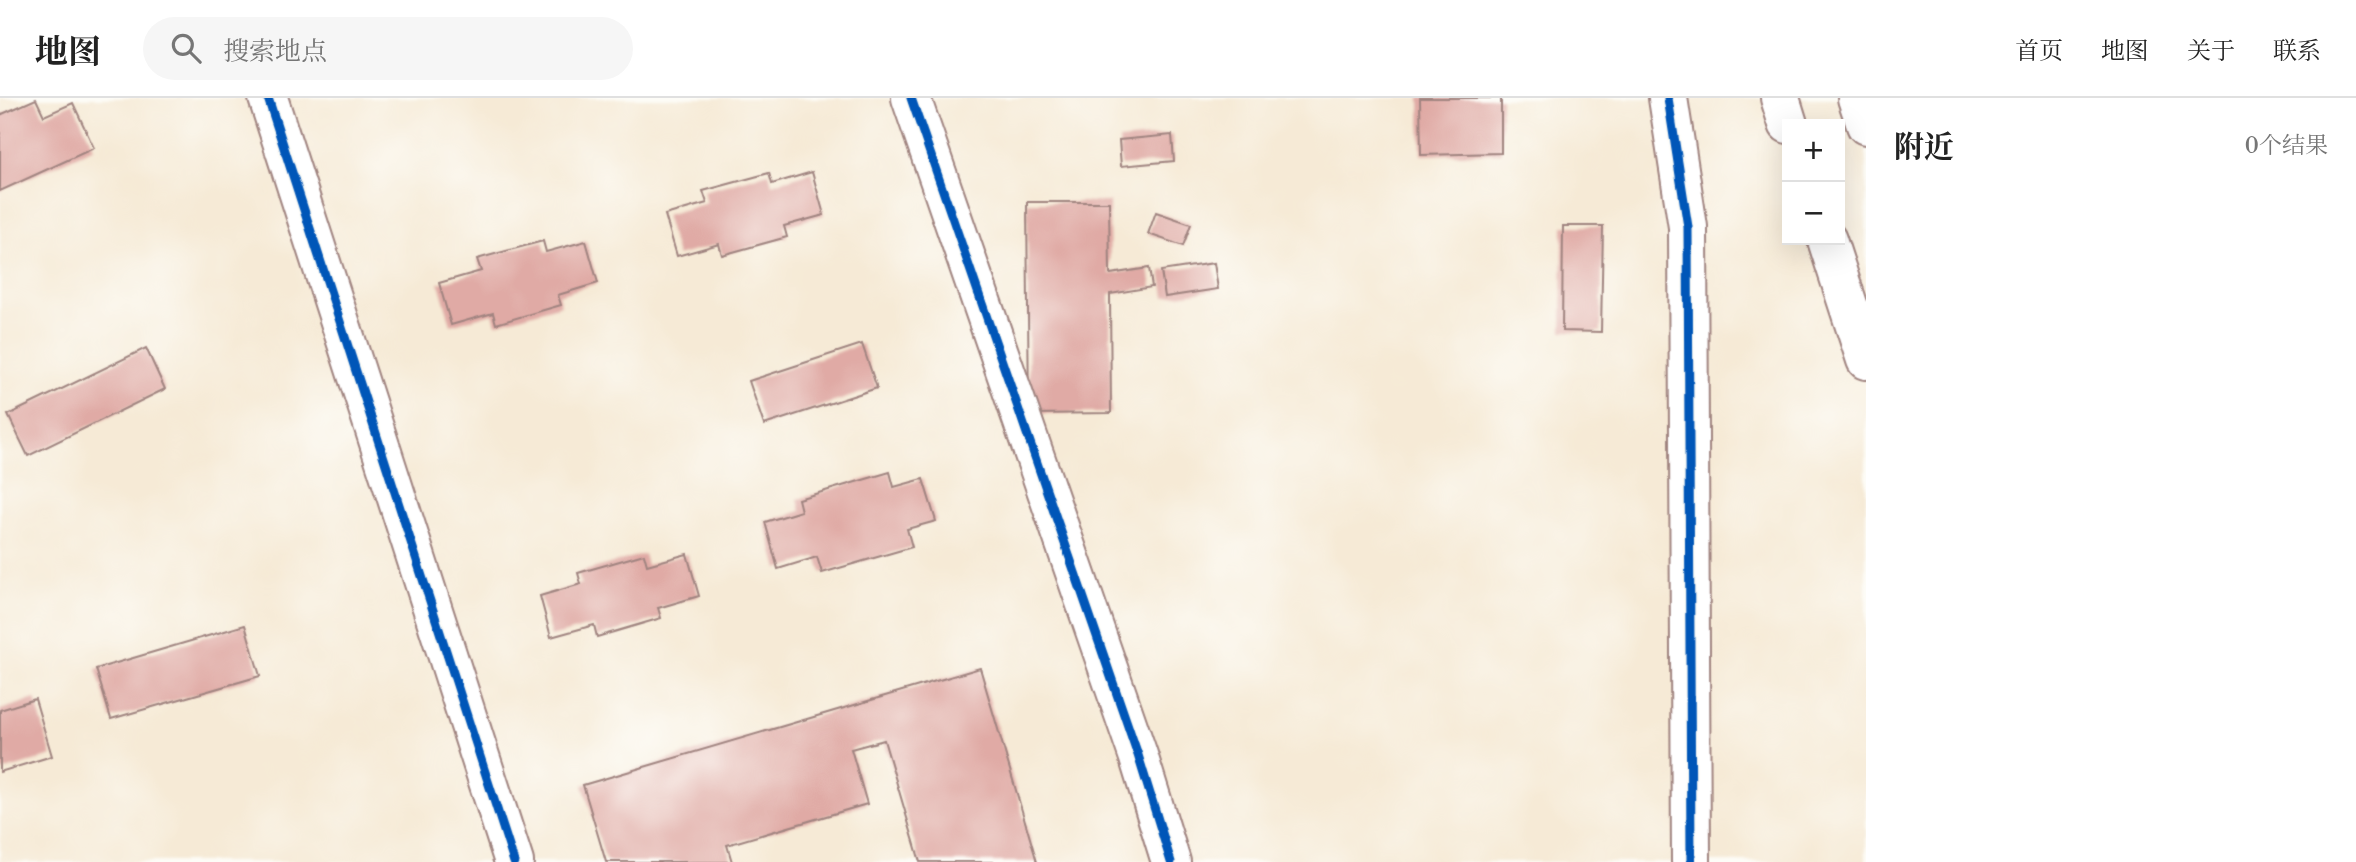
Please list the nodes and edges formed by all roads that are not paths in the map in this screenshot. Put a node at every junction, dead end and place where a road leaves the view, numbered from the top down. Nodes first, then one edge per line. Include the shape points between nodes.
1 (268, 98) edge
2 (911, 98) edge
3 (1668, 98) edge
4 (1780, 98) edge
5 (1857, 98) edge
6 (1786, 119) edge
7 (1866, 125) edge
8 (1828, 245) edge
9 (1866, 360) edge
10 (514, 862) edge
11 (1171, 862) edge
12 (1690, 862) edge

1 - 10 main road
2 - 11 main road
3 - 12 main road via 1688,227
4 - 6 main road
5 - 7 main road
8 - 9 main road

